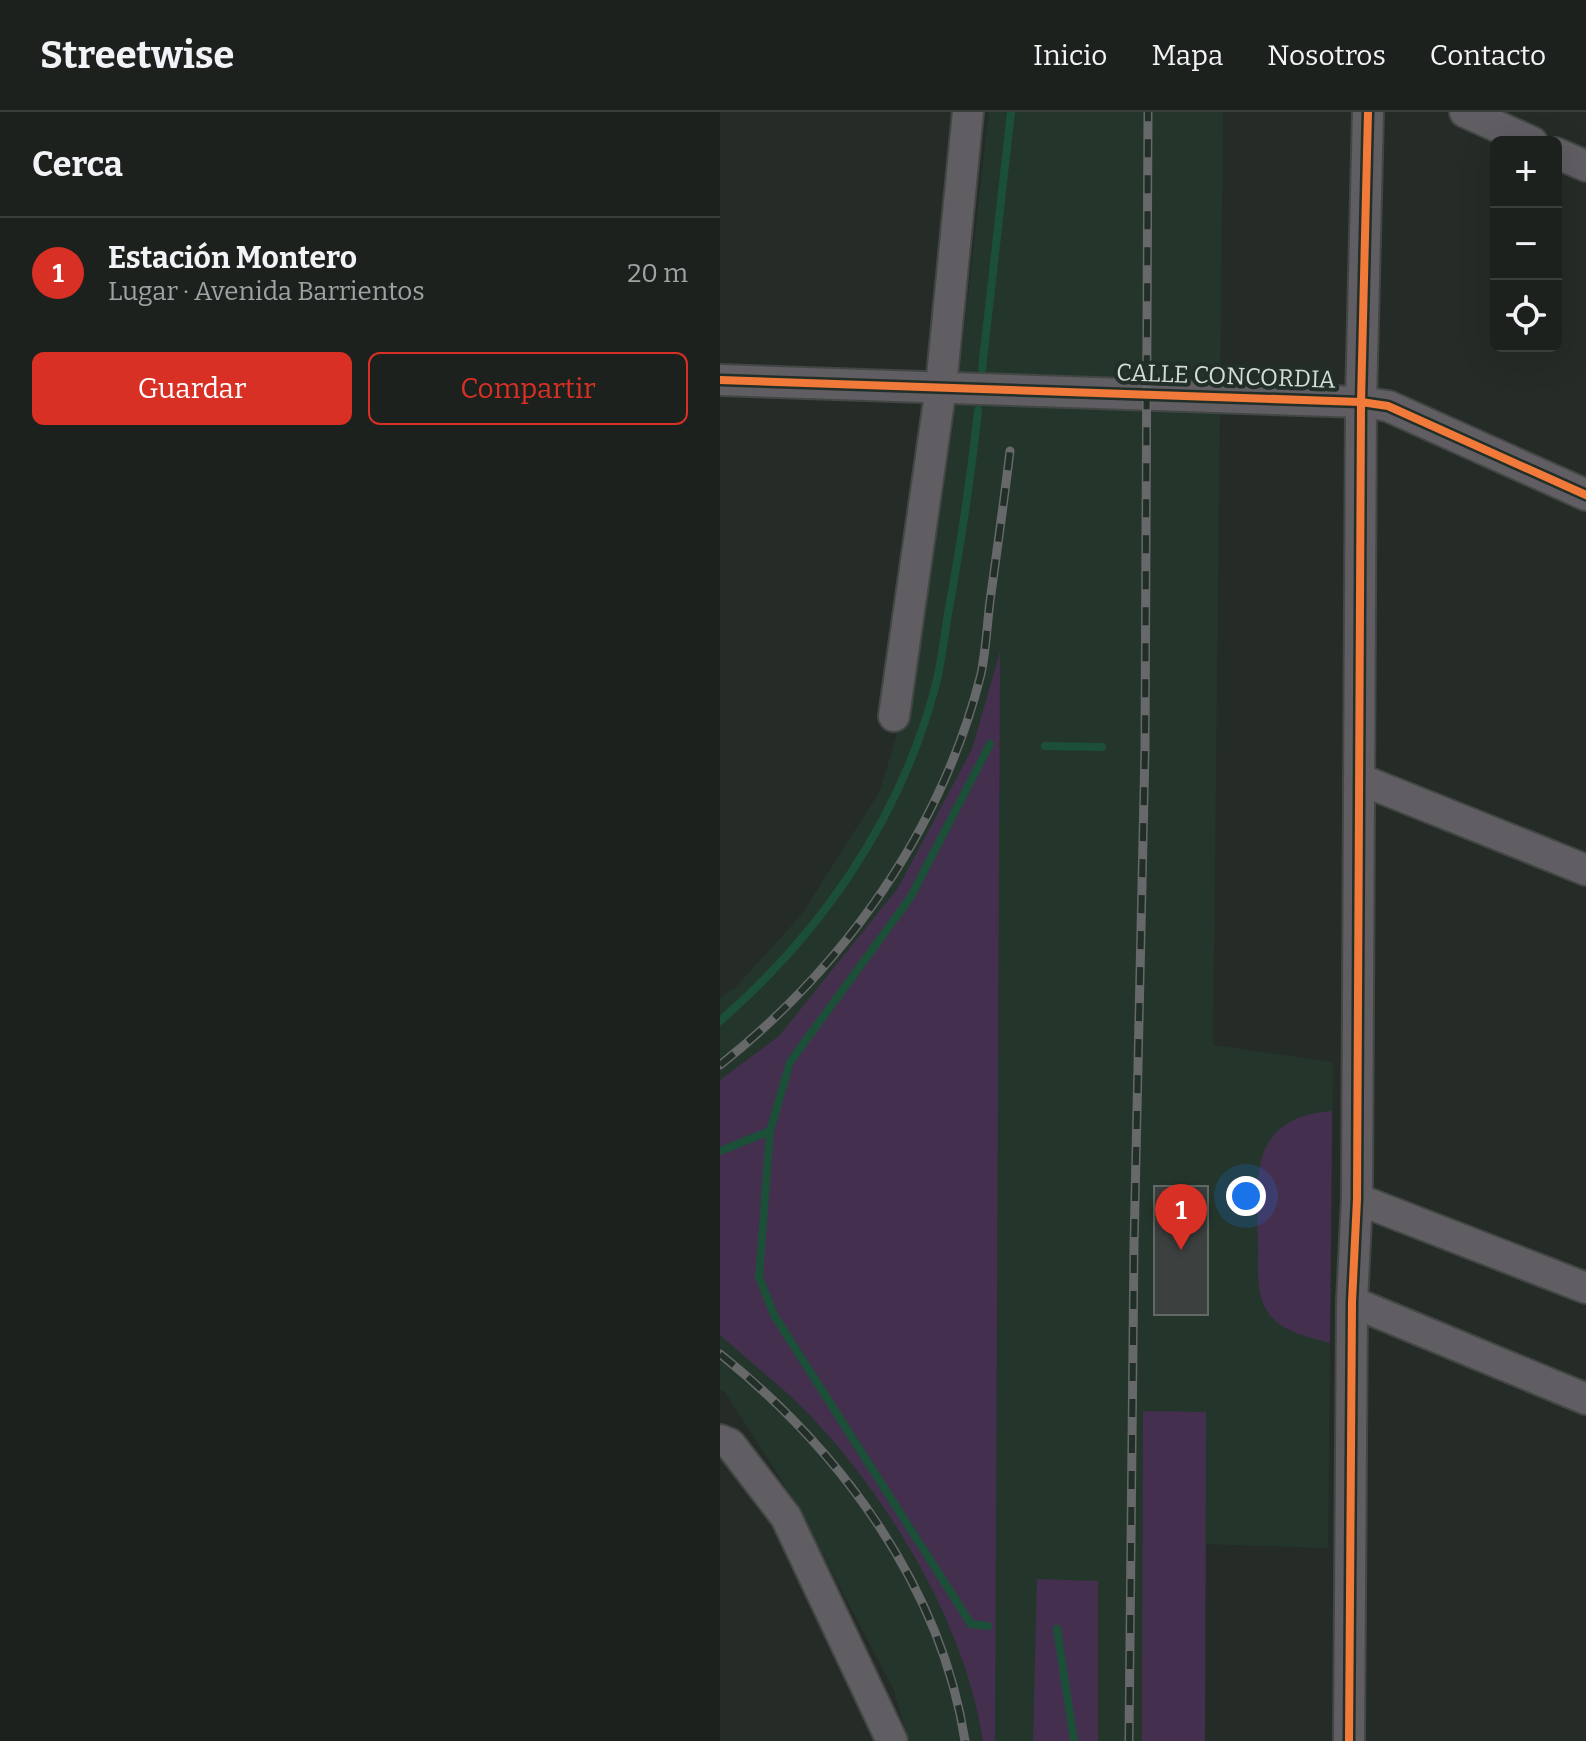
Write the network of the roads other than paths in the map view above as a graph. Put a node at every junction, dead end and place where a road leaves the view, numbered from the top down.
1 (968, 112) edge
2 (1368, 112) edge
3 (1465, 112) edge
4 (1519, 136) edge
5 (1562, 156) edge
6 (1586, 166) edge
7 (720, 380) edge
8 (941, 387) junction
9 (1361, 402) junction
10 (1586, 495) edge
11 (894, 716) dead end
12 (1359, 779) junction
13 (1586, 870) edge
14 (1357, 1199) junction
15 (1586, 1288) edge
16 (1352, 1302) junction
17 (1586, 1399) edge
18 (720, 1440) edge
19 (892, 1741) edge
20 (1349, 1741) edge

1 - 8 street
2 - 9 street
3 - 4 street
5 - 6 street
7 - 8 street, CALLE CONCORDIA
8 - 9 street, CALLE CONCORDIA
8 - 11 street
9 - 10 street, CALLE CONCORDIA
9 - 12 street
12 - 13 street
12 - 14 street
14 - 15 street
14 - 16 street
16 - 17 street
16 - 20 street
18 - 19 street

